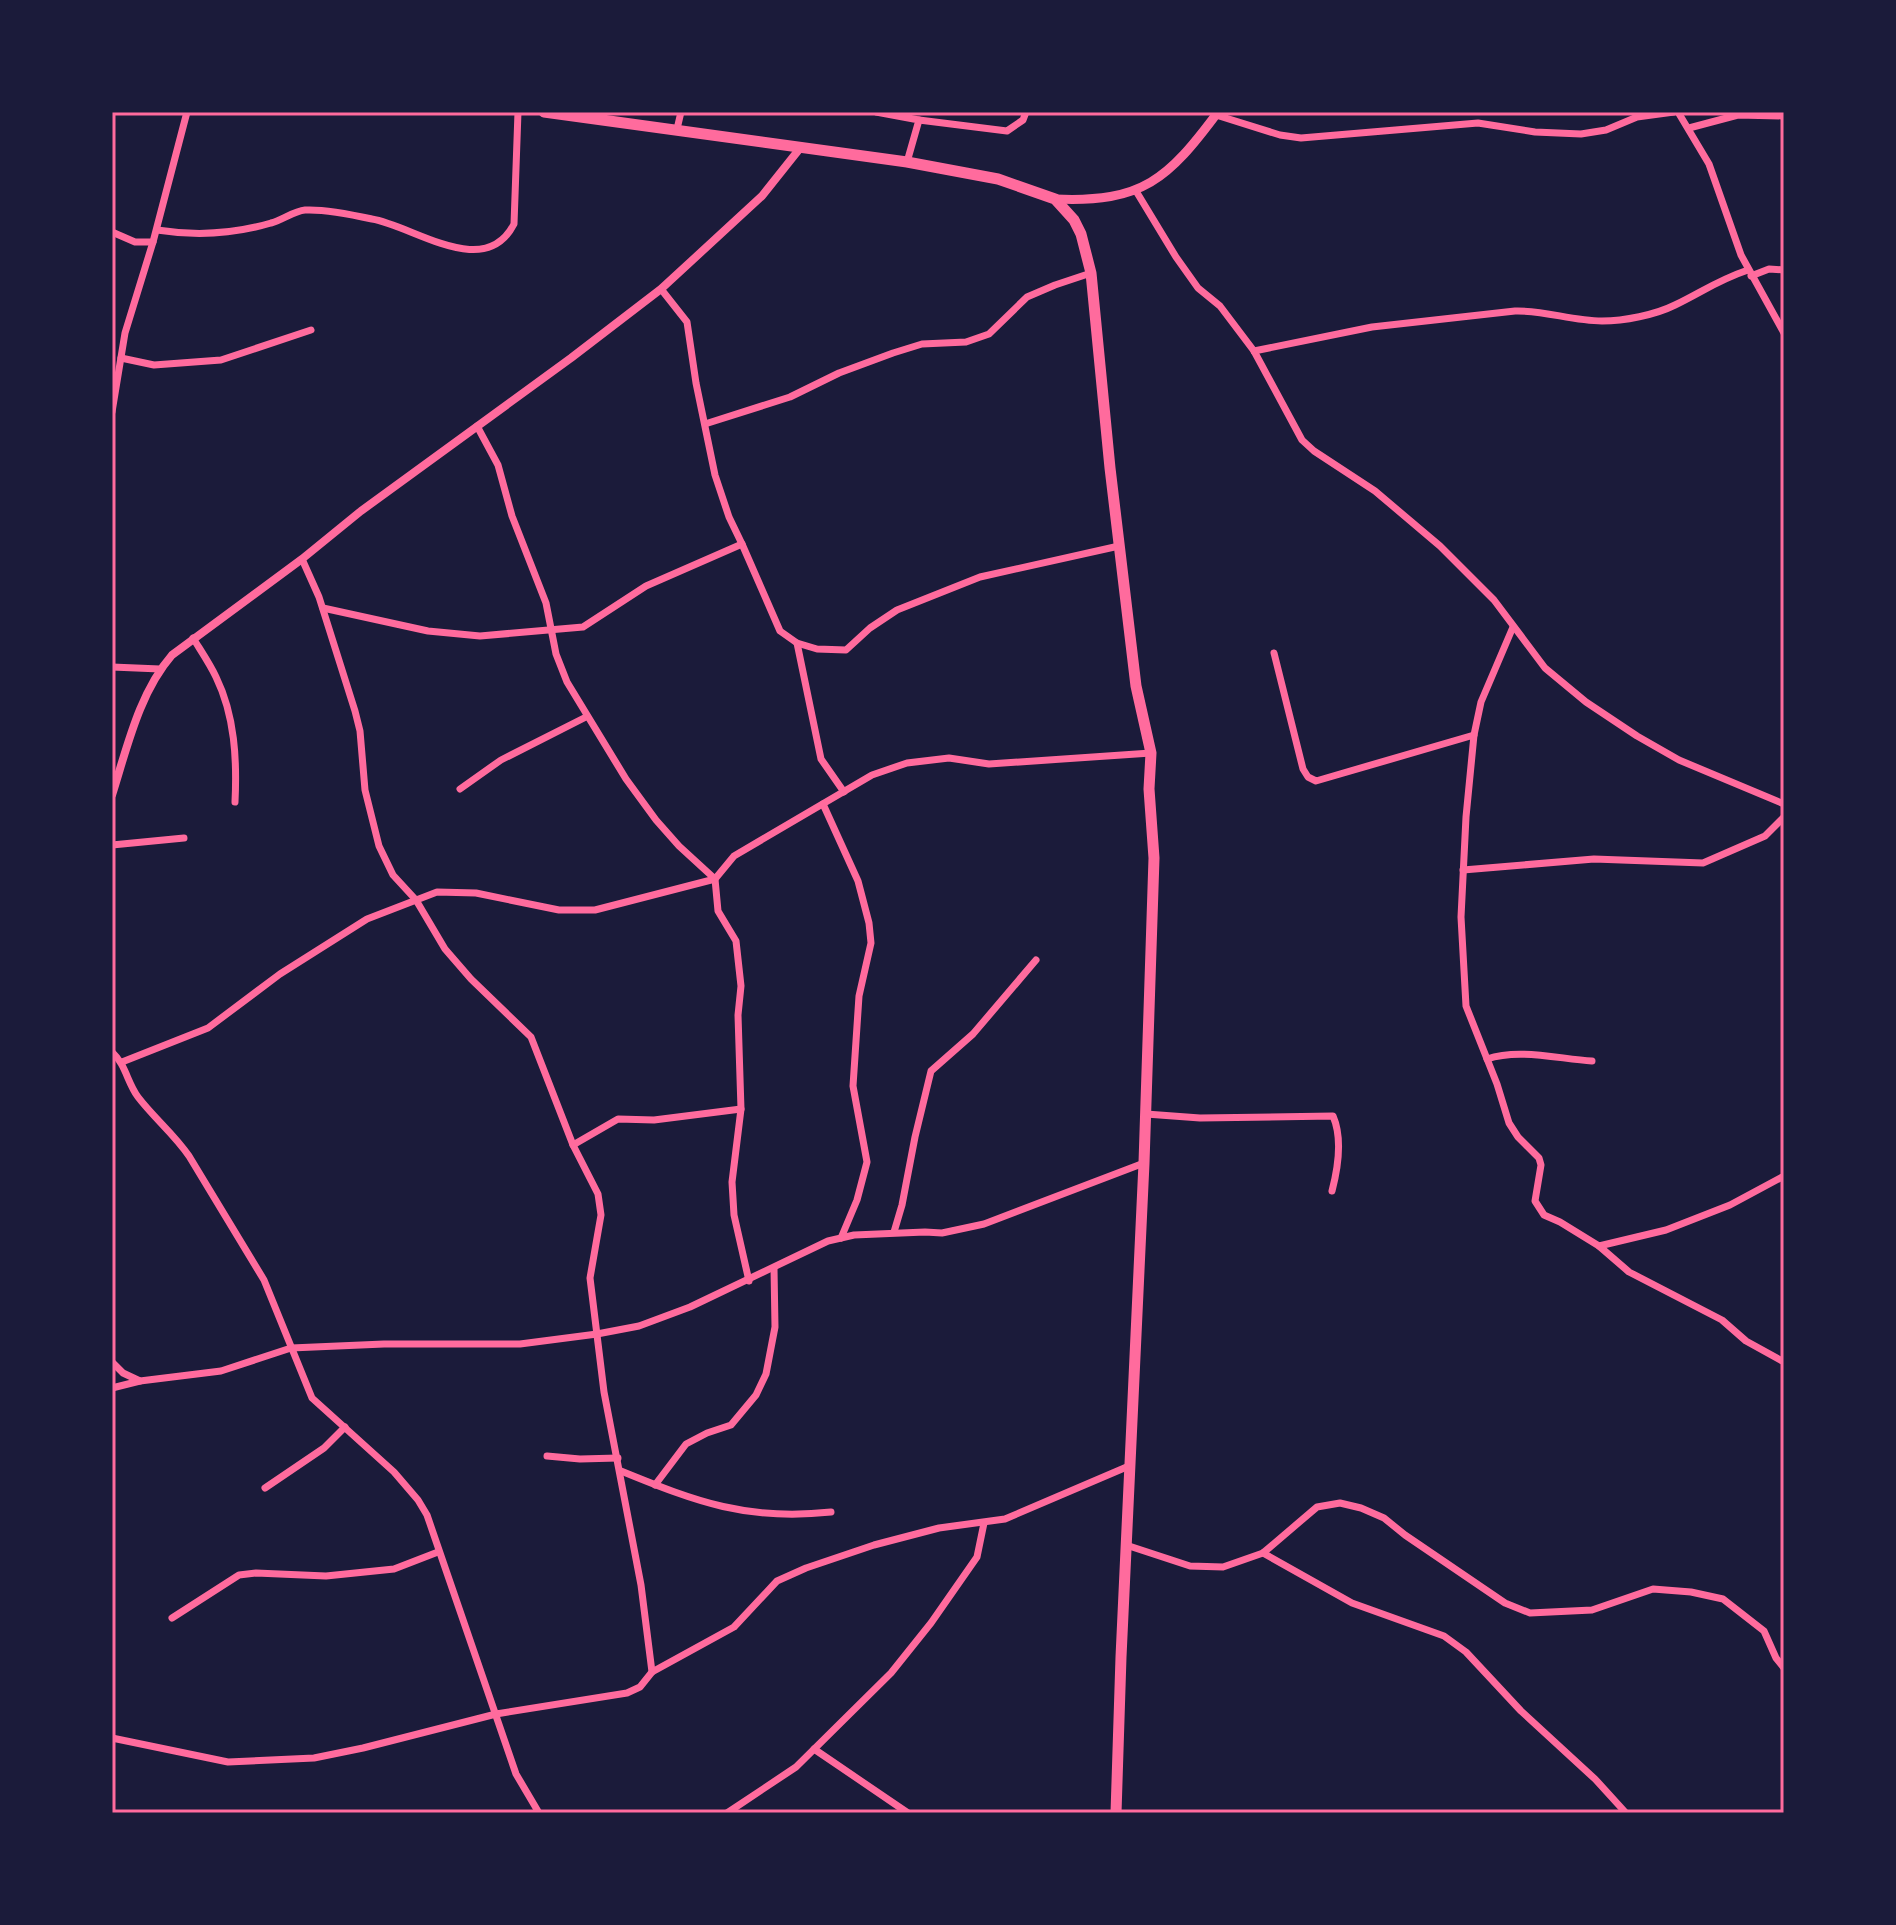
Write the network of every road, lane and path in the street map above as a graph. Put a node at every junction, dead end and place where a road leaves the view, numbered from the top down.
1 (187, 112) edge
2 (518, 112) edge
3 (544, 112) edge
4 (681, 112) edge
5 (876, 112) edge
6 (1026, 112) edge
7 (1676, 112) edge
8 (1217, 114) edge
9 (1784, 116) edge
10 (919, 120) junction
11 (1689, 128) junction
12 (677, 129) junction
13 (801, 147) junction
14 (907, 162) junction
15 (1136, 191) junction
16 (1055, 199) junction
17 (157, 230) junction
18 (112, 232) edge
19 (153, 242) junction
20 (1784, 270) edge
21 (1091, 273) junction
22 (1750, 273) junction
23 (661, 289) junction
24 (311, 330) dead end
25 (1784, 333) edge
26 (1254, 351) junction
27 (121, 358) junction
28 (112, 412) edge
29 (705, 424) junction
30 (477, 426) junction
31 (742, 544) junction
32 (1119, 546) junction
33 (302, 559) junction
34 (323, 608) junction
35 (1513, 627) junction
36 (550, 630) junction
37 (193, 638) junction
38 (797, 643) junction
39 (1274, 653) dead end
40 (112, 667) edge
41 (160, 669) junction
42 (586, 717) junction
43 (1474, 735) junction
44 (1151, 753) junction
45 (460, 789) dead end
46 (844, 792) junction
47 (112, 795) edge
48 (235, 802) dead end
49 (823, 804) junction
50 (1784, 804) edge
51 (1784, 817) edge
52 (184, 838) dead end
53 (112, 845) edge
54 (1463, 870) junction
55 (715, 879) junction
56 (416, 900) junction
57 (1036, 960) dead end
58 (112, 1052) edge
59 (1487, 1059) junction
60 (1592, 1061) dead end
61 (122, 1062) junction
62 (741, 1109) junction
63 (1146, 1114) junction
64 (573, 1145) junction
65 (1144, 1163) junction
66 (1784, 1176) edge
67 (1332, 1191) dead end
68 (894, 1232) junction
69 (841, 1238) junction
70 (1599, 1246) junction
71 (774, 1268) junction
72 (749, 1281) junction
73 (597, 1334) junction
74 (291, 1348) junction
75 (112, 1362) edge
76 (1784, 1362) edge
77 (140, 1381) junction
78 (112, 1388) edge
79 (345, 1427) junction
80 (547, 1456) dead end
81 (618, 1458) junction
82 (1129, 1466) junction
83 (621, 1471) junction
84 (655, 1485) junction
85 (265, 1488) dead end
86 (831, 1512) dead end
87 (984, 1523) junction
88 (1126, 1545) junction
89 (438, 1552) junction
90 (1263, 1553) junction
91 (172, 1618) dead end
92 (1784, 1668) edge
93 (652, 1672) junction
94 (496, 1714) junction
95 (112, 1738) edge
96 (814, 1749) junction
97 (539, 1813) edge
98 (727, 1813) edge
99 (908, 1813) edge
100 (1116, 1813) edge
101 (1626, 1813) edge

1 - 17 street
2 - 17 street
3 - 12 main road
4 - 12 street
5 - 10 street
6 - 10 street
7 - 8 street
7 - 11 street
8 - 15 main road
9 - 11 street
10 - 14 street
11 - 22 street
12 - 13 main road
13 - 14 main road
13 - 23 street
14 - 16 main road
15 - 16 main road
15 - 26 street
16 - 21 main road
17 - 19 street
18 - 19 street
19 - 27 street
20 - 22 street
21 - 29 street
21 - 32 main road
22 - 25 street
22 - 26 street
23 - 29 street
23 - 30 street
24 - 27 street
26 - 35 street
27 - 28 street
29 - 31 street
30 - 33 street
30 - 36 street
31 - 36 street
31 - 38 street
32 - 38 street
32 - 44 main road
33 - 34 street
33 - 37 street
34 - 36 street
34 - 56 street
35 - 43 street
35 - 50 street
36 - 42 street
37 - 41 street
37 - 48 street
38 - 46 street
39 - 43 street
40 - 41 street
41 - 47 street
42 - 45 street
42 - 55 street
43 - 54 street
44 - 46 street
44 - 63 main road
46 - 49 street
49 - 55 street
49 - 69 street
51 - 54 street
52 - 53 street
54 - 59 street
55 - 56 street
55 - 62 street
56 - 61 street
56 - 64 street
57 - 68 street
58 - 61 street
59 - 60 street
59 - 70 street
61 - 74 street
62 - 64 street
62 - 72 street
63 - 65 main road
63 - 67 street
64 - 73 street
65 - 68 street
65 - 82 main road
66 - 70 street
68 - 69 street
69 - 71 street
70 - 76 street
71 - 72 street
71 - 84 street
72 - 73 street
73 - 74 street
73 - 81 street
74 - 77 street
74 - 79 street
75 - 77 street
77 - 78 street
79 - 85 street
79 - 89 street
80 - 81 street
81 - 83 street
82 - 87 street
82 - 88 main road
83 - 84 street
83 - 93 street
84 - 86 street
87 - 93 street
87 - 96 street
88 - 90 street
88 - 100 main road
89 - 91 street
89 - 94 street
90 - 92 street
90 - 101 street
93 - 94 street
94 - 95 street
94 - 97 street
96 - 98 street
96 - 99 street

